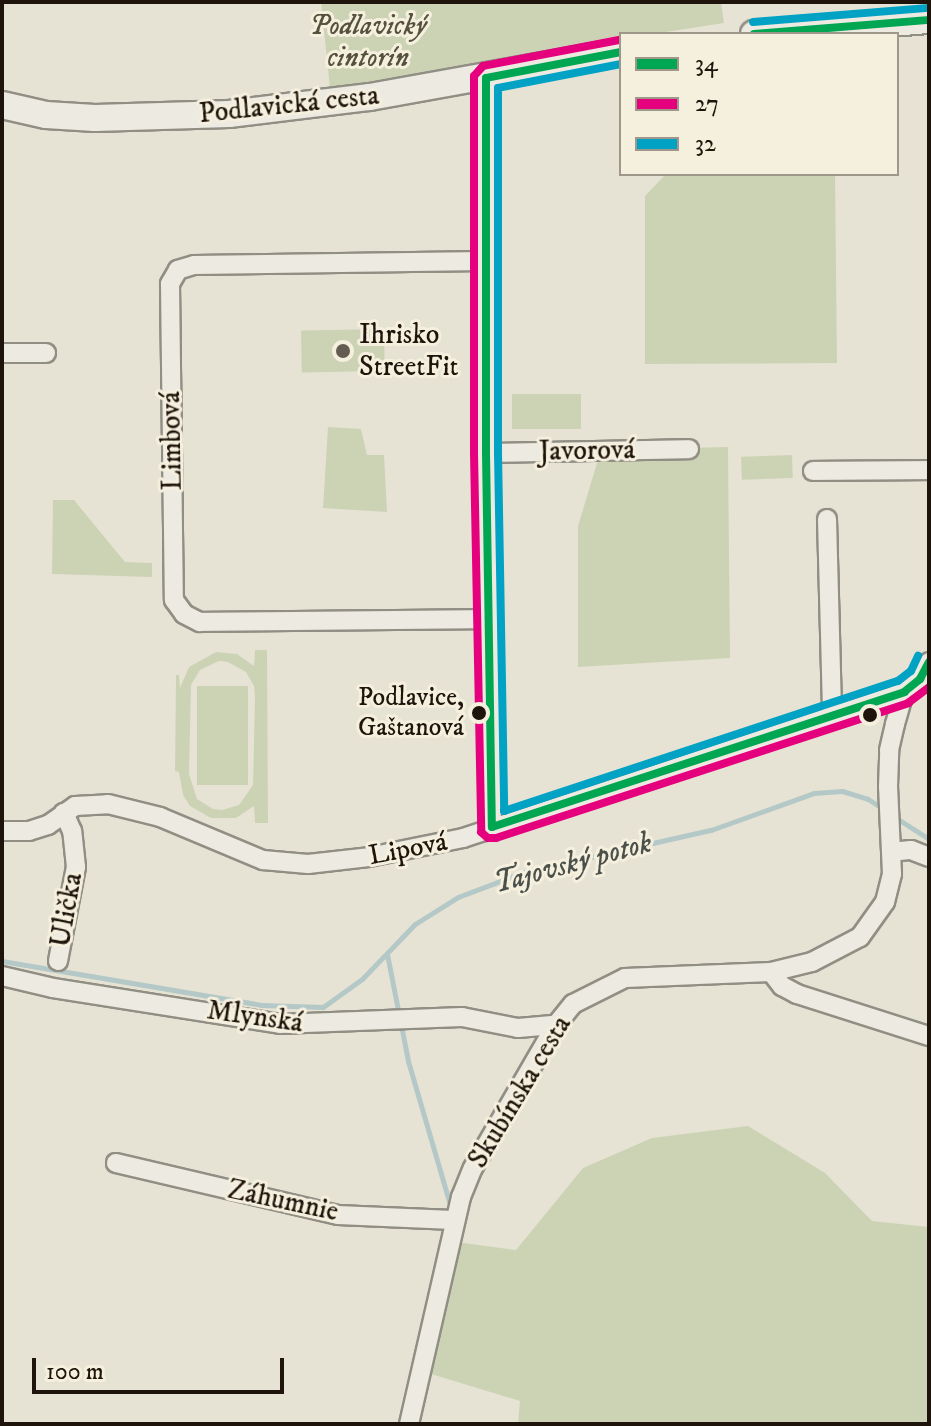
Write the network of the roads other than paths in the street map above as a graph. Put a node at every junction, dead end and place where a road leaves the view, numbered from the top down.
1 (929, 20) edge
2 (779, 32) edge
3 (619, 52) edge
4 (486, 78) junction
5 (2, 105) edge
6 (485, 261) junction
7 (2, 353) edge
8 (46, 353) dead end
9 (689, 449) dead end
10 (486, 453) junction
11 (929, 470) edge
12 (813, 471) dead end
13 (827, 519) dead end
14 (488, 619) junction
15 (929, 662) edge
16 (904, 692) junction
17 (832, 715) junction
18 (64, 813) junction
19 (492, 827) junction
20 (2, 831) edge
21 (891, 852) junction
22 (929, 857) edge
23 (58, 961) dead end
24 (771, 972) junction
25 (2, 976) edge
26 (556, 1025) junction
27 (929, 1036) edge
28 (116, 1163) dead end
29 (453, 1220) junction
30 (409, 1424) edge

1 - 2 main road
3 - 4 main road, Podlavická cesta
4 - 5 main road, Podlavická cesta
4 - 6 street
6 - 10 street
6 - 14 street, Limbová
7 - 8 street
9 - 10 street, Javorová
10 - 14 street
11 - 12 street
13 - 17 street
14 - 19 street
15 - 16 street
16 - 17 street, Lipová
16 - 21 street, Skubínska cesta
17 - 19 street, Lipová
18 - 19 street, Lipová
18 - 20 street, Lipová
18 - 23 street, Ulička
21 - 22 street
21 - 24 street, Skubínska cesta
24 - 26 street, Skubínska cesta
24 - 27 street
25 - 26 street, Mlynská
26 - 29 street, Skubínska cesta
28 - 29 street, Záhumnie
29 - 30 street, Skubínska cesta

